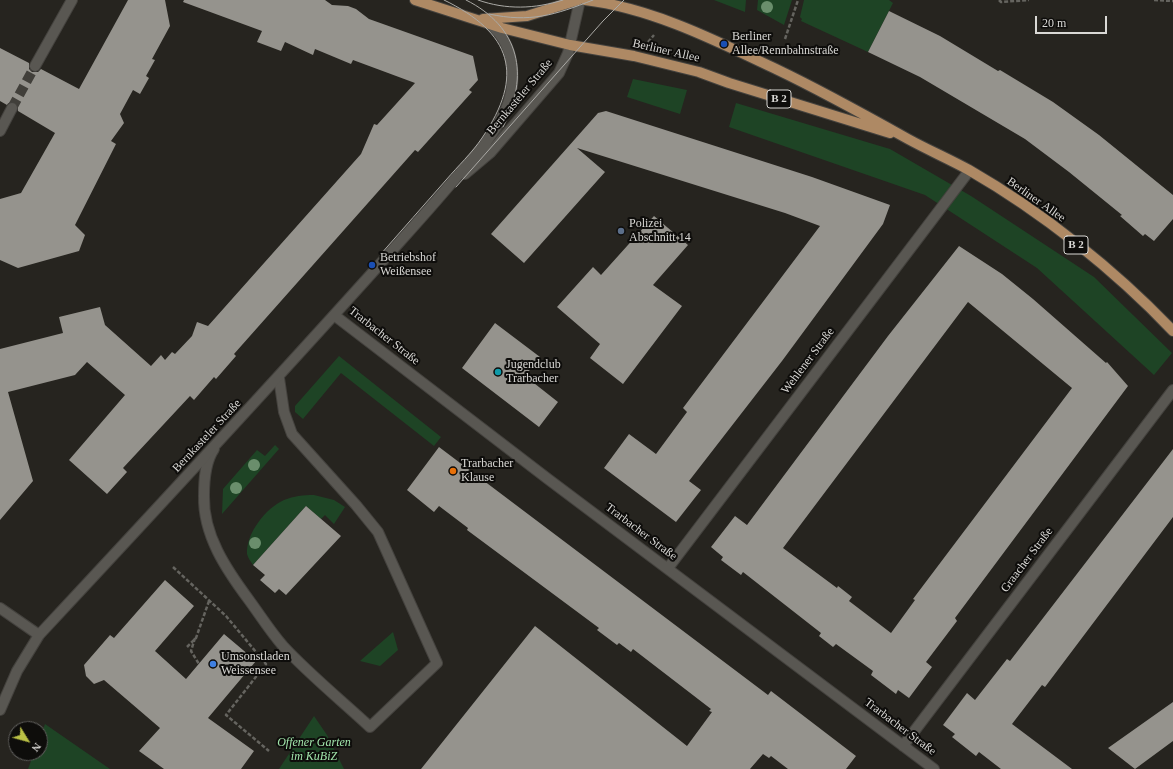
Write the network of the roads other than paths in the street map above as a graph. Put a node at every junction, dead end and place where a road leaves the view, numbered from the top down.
1 (72, 0) edge
2 (415, 0) edge
3 (579, 0) edge
4 (585, 0) edge
5 (453, 13) junction
6 (490, 25) junction
7 (570, 45) junction
8 (36, 66) tunnel mouth
9 (12, 108) tunnel mouth
10 (0, 130) edge
11 (909, 139) junction
12 (969, 170) junction
13 (447, 189) junction
14 (334, 315) junction
15 (1173, 331) edge
16 (279, 378) junction
17 (1173, 390) edge
18 (214, 449) junction
19 (668, 568) junction
20 (0, 608) edge
21 (39, 635) junction
22 (0, 710) edge
23 (903, 746) junction
24 (934, 769) edge

1 - 8 street
2 - 5 main road, Berliner Allee / B 2
3 - 5 main road
3 - 7 street, Bernkasteler Straße
4 - 11 main road, Berliner Allee / B 2
5 - 6 main road, Berliner Allee / B 2
6 - 7 main road, Berliner Allee / B 2
6 - 13 street, Bernkasteler Straße
7 - 11 main road, Berliner Allee / B 2
7 - 13 street, Bernkasteler Straße
9 - 10 street
11 - 12 main road, Berliner Allee / B 2
12 - 15 main road, Berliner Allee / B 2
12 - 19 street, Wehlener Straße
13 - 14 street, Bernkasteler Straße
14 - 16 street, Bernkasteler Straße
14 - 19 street, Trarbacher Straße
16 - 18 street, Bernkasteler Straße
16 - 18 street
17 - 23 street, Graacher Straße
18 - 21 street, Bernkasteler Straße
19 - 23 street, Trarbacher Straße
20 - 21 street
21 - 22 street, Bernkasteler Straße
23 - 24 street, Trarbacher Straße

